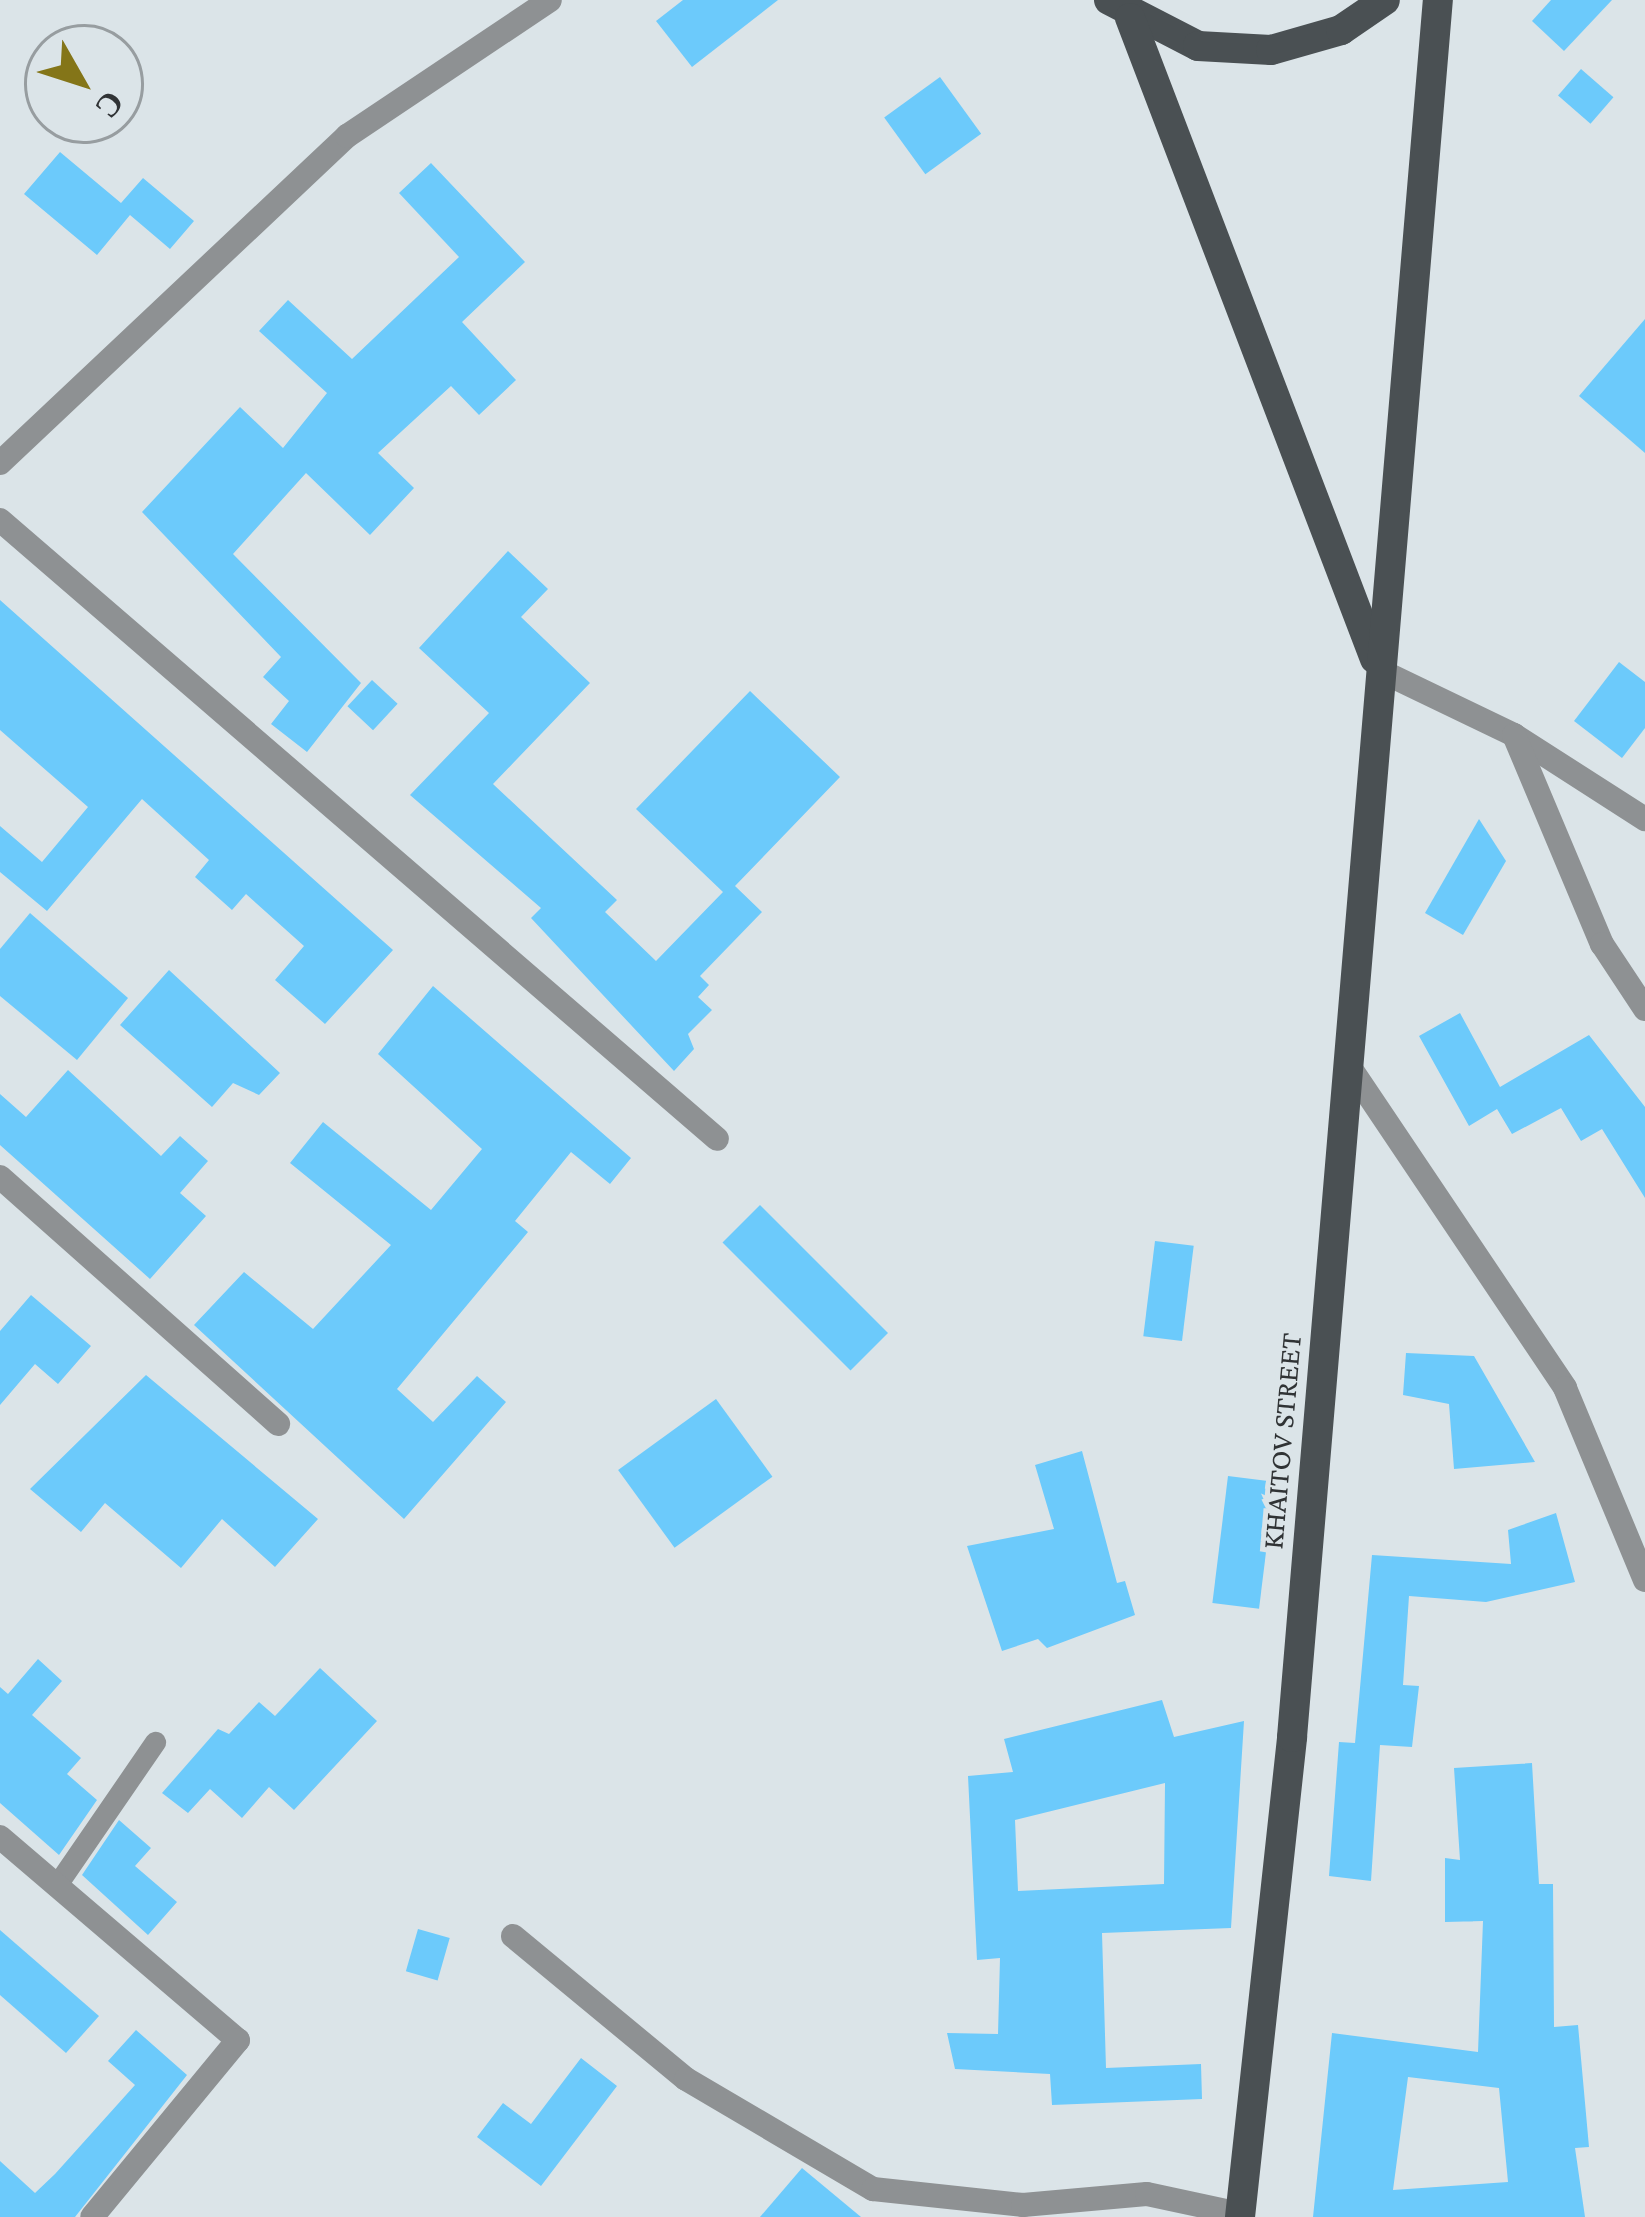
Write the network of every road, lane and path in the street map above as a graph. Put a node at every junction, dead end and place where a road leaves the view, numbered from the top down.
1 (550, 0) edge
2 (1384, 0) edge
3 (1438, 0) edge
4 (1120, 9) edge
5 (0, 463) edge
6 (0, 520) edge
7 (1379, 670) junction
8 (1514, 735) junction
9 (1645, 819) edge
10 (1645, 1009) edge
11 (1351, 1069) junction
12 (717, 1138) dead end
13 (0, 1178) edge
14 (278, 1424) dead end
15 (1645, 1580) edge
16 (155, 1742) dead end
17 (0, 1837) edge
18 (56, 1886) junction
19 (513, 1936) dead end
20 (1240, 2216) edge
21 (92, 2217) edge

1 - 5 street
2 - 4 main road
3 - 7 main road, KHAITOV STREET
4 - 7 main road
6 - 12 street
7 - 8 street
7 - 11 main road, KHAITOV STREET
8 - 9 street
8 - 10 street
11 - 15 street
11 - 20 main road, KHAITOV STREET
13 - 14 street
16 - 18 lane
17 - 18 street
18 - 21 street
19 - 20 street

